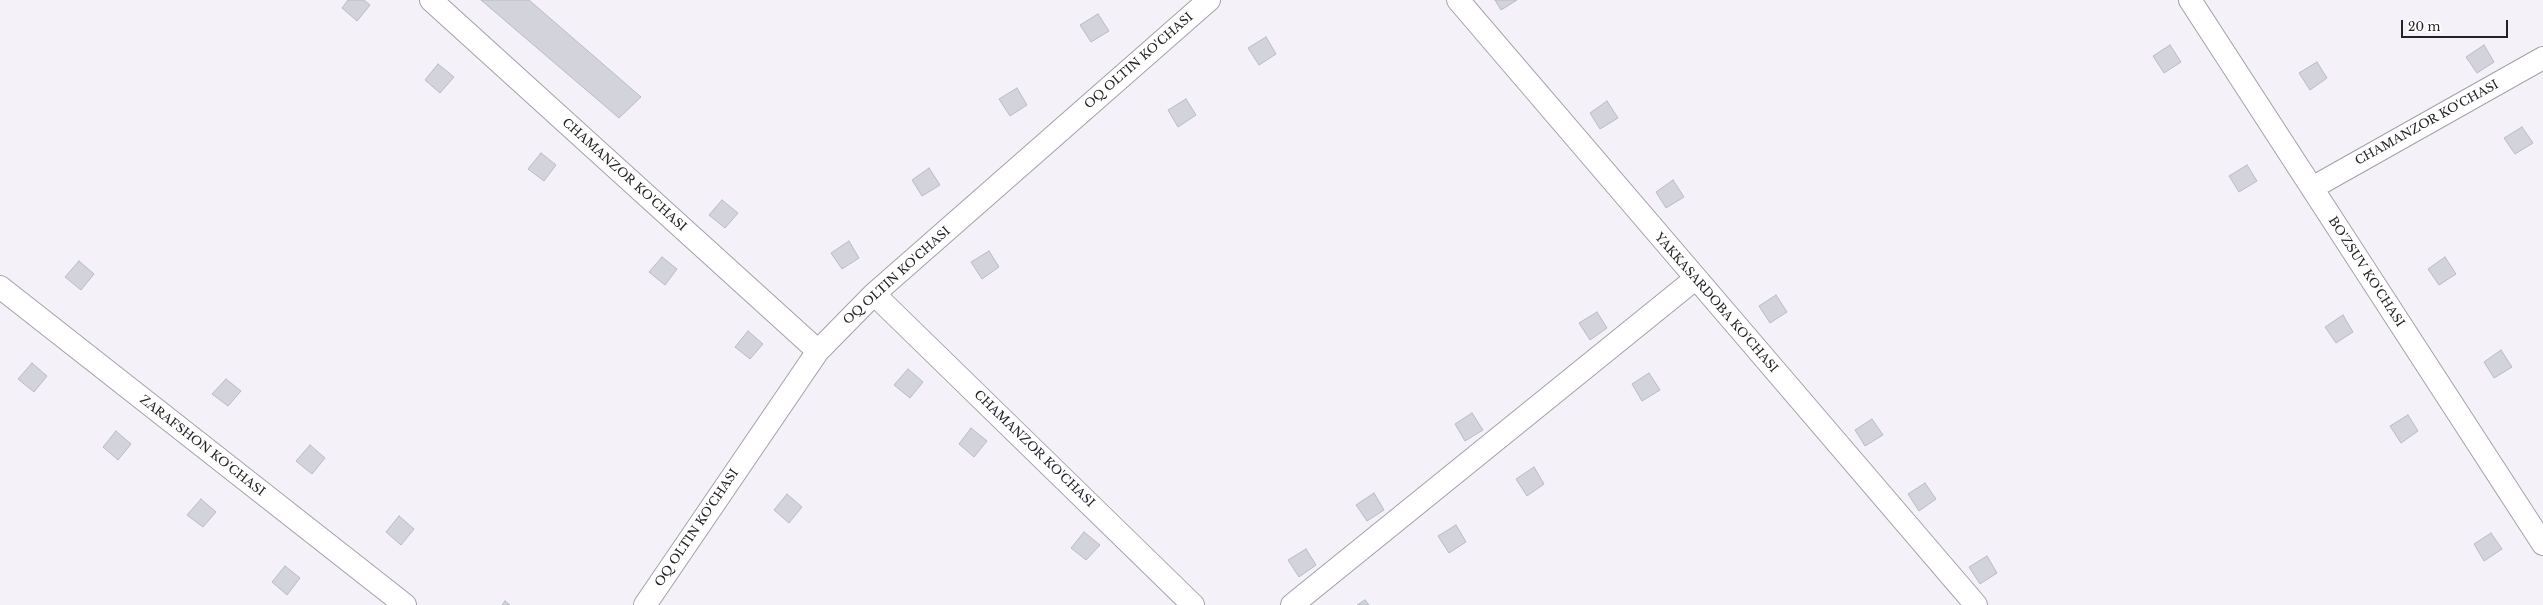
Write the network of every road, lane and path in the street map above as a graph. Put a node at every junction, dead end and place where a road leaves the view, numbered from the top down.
1 (431, 0) edge
2 (1208, 0) edge
3 (1458, 0) edge
4 (2190, 0) edge
5 (2543, 58) edge
6 (2312, 188) junction
7 (1695, 279) junction
8 (0, 287) edge
9 (874, 294) junction
10 (818, 351) junction
11 (2543, 544) edge
12 (405, 605) edge
13 (645, 605) edge
14 (1193, 605) edge
15 (1292, 605) edge
16 (1976, 605) edge

1 - 10 street, CHAMANZOR KO'CHASI
2 - 9 street, OQ OLTIN KO'CHASI
3 - 7 street, YAKKASARDOBA KO'CHASI
4 - 6 street, BO'ZSUV KO'CHASI
5 - 6 street, CHAMANZOR KO'CHASI
6 - 11 street, BO'ZSUV KO'CHASI
7 - 15 street
7 - 16 street, YAKKASARDOBA KO'CHASI
8 - 12 street, ZARAFSHON KO'CHASI
9 - 10 street, OQ OLTIN KO'CHASI
9 - 14 street, CHAMANZOR KO'CHASI
10 - 13 street, OQ OLTIN KO'CHASI

